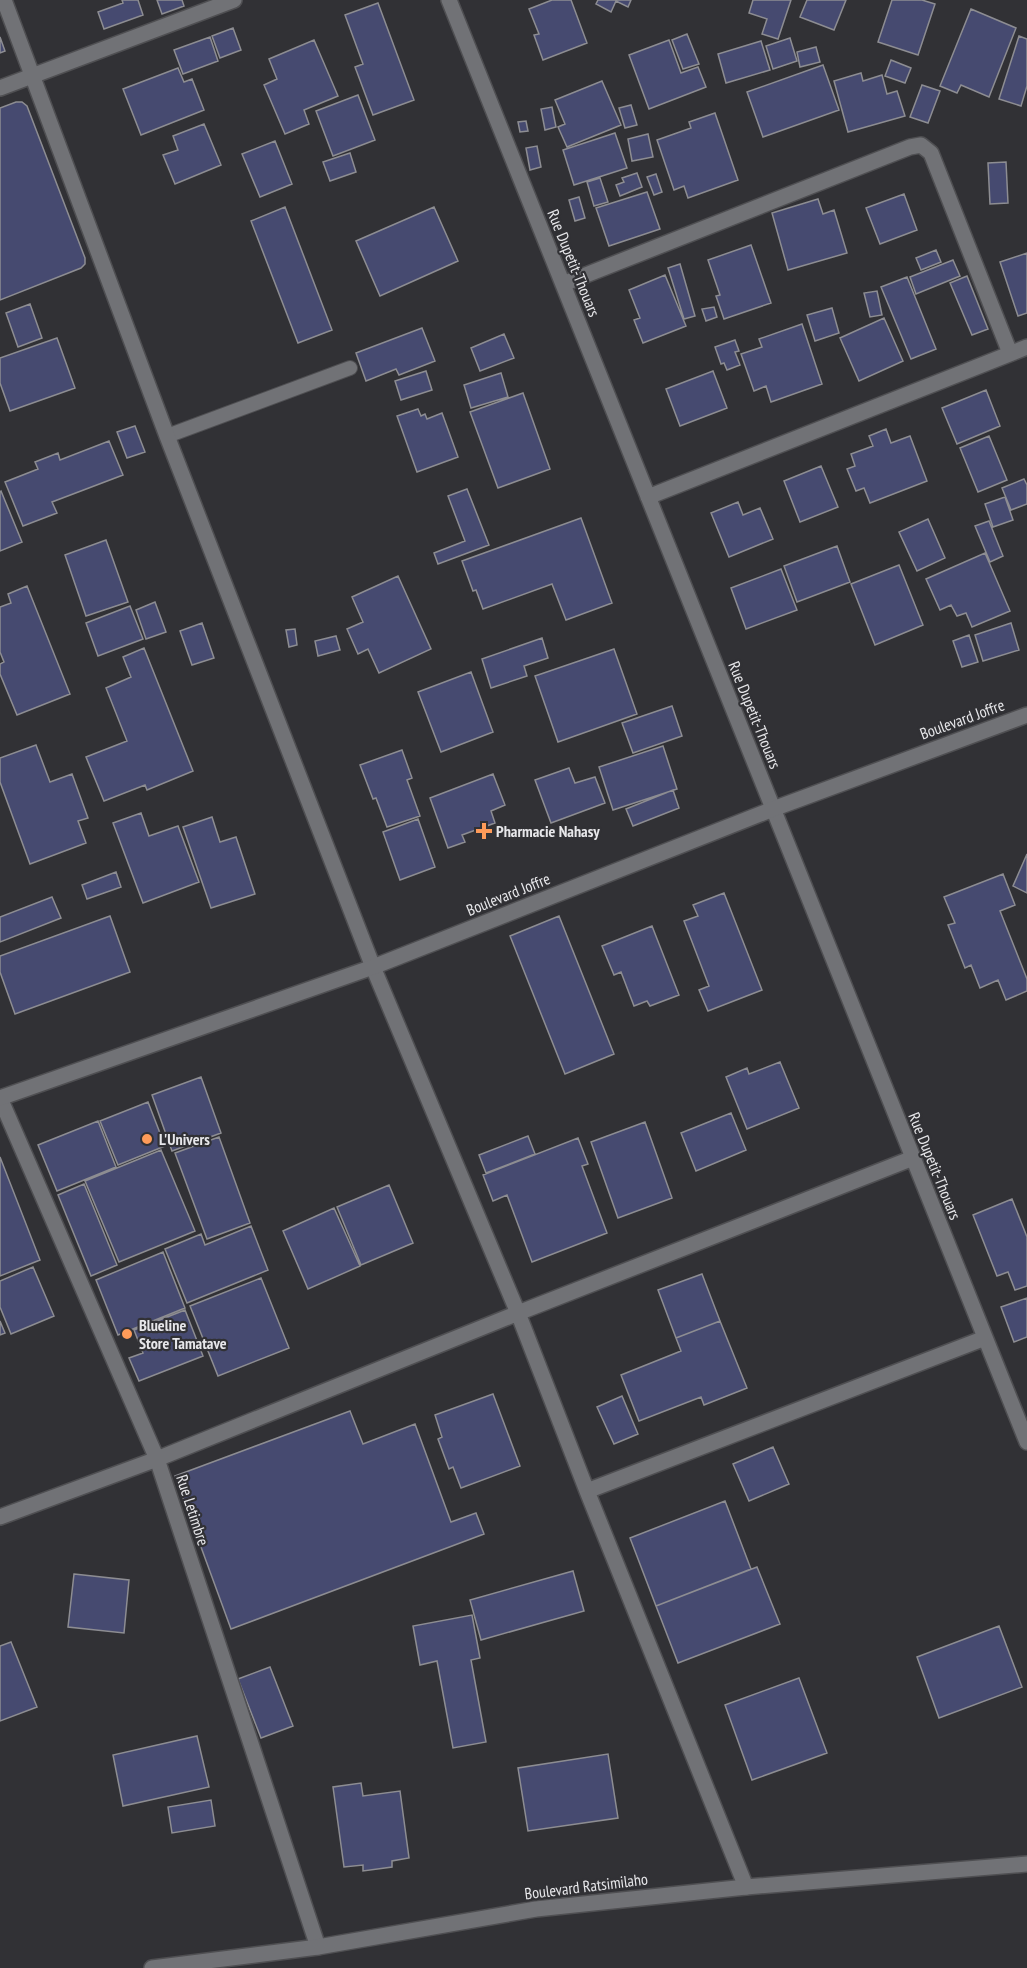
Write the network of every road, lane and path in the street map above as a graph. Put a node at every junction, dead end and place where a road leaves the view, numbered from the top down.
1 (4, 0) edge
2 (234, 0) edge
3 (449, 0) edge
4 (32, 77) junction
5 (0, 87) edge
6 (563, 284) junction
7 (1027, 347) edge
8 (1010, 353) junction
9 (350, 368) dead end
10 (167, 436) junction
11 (648, 497) junction
12 (1027, 715) edge
13 (773, 809) junction
14 (373, 967) junction
15 (0, 1098) edge
16 (913, 1158) junction
17 (518, 1313) junction
18 (985, 1338) junction
19 (1027, 1443) edge
20 (157, 1459) junction
21 (587, 1491) junction
22 (0, 1517) edge
23 (1027, 1864) edge
24 (746, 1887) junction
25 (318, 1947) junction
26 (152, 1968) edge

1 - 4 street
2 - 4 street
3 - 6 street, Rue Dupetit-Thouars
4 - 5 street
4 - 10 street
6 - 8 street
6 - 11 street, Rue Dupetit-Thouars
7 - 8 street
8 - 11 street
9 - 10 lane
10 - 14 street
11 - 13 street, Rue Dupetit-Thouars
12 - 13 street, Boulevard Joffre
13 - 14 street, Boulevard Joffre
13 - 16 street, Rue Dupetit-Thouars
14 - 15 street, Boulevard Joffre
14 - 17 street
15 - 20 street, Rue Letimbre
16 - 17 street
16 - 18 street, Rue Dupetit-Thouars
17 - 20 street
17 - 21 street
18 - 19 street, Rue Dupetit-Thouars
18 - 21 street
20 - 22 street
20 - 25 street, Rue Letimbre
21 - 24 street
23 - 24 street, Boulevard Ratsimilaho
24 - 25 street, Boulevard Ratsimilaho
25 - 26 street, Boulevard Ratsimilaho

